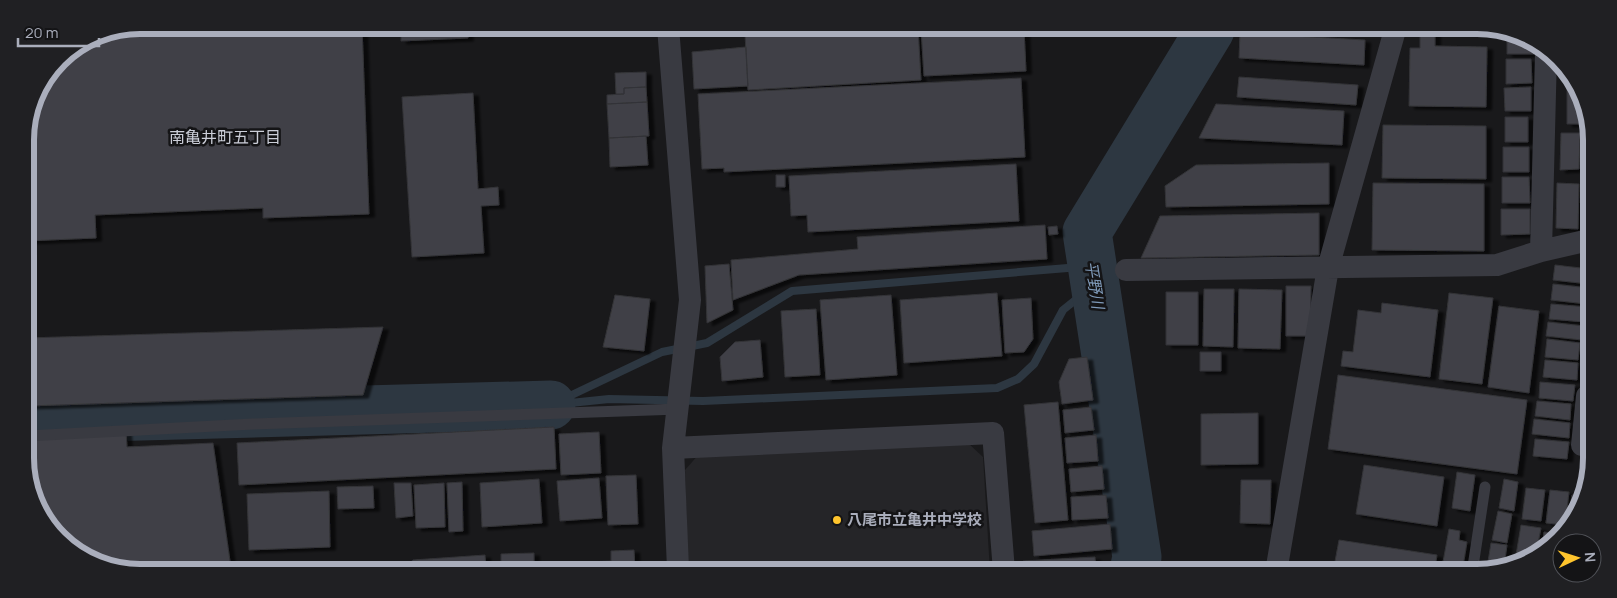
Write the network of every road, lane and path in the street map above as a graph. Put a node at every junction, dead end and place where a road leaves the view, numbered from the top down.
1 (669, 34) edge
2 (1394, 34) edge
3 (1546, 59) edge
4 (1583, 241) edge
5 (1541, 251) junction
6 (1328, 268) junction
7 (1126, 270) dead end
8 (679, 409) junction
9 (1583, 435) edge
10 (34, 436) edge
11 (1582, 445) dead end
12 (674, 448) junction
13 (1485, 487) dead end
14 (678, 564) edge
15 (1003, 564) edge
16 (1277, 564) edge
17 (1473, 564) edge

1 - 8 street
2 - 6 street
3 - 5 street
4 - 5 street
5 - 6 street
6 - 7 street
6 - 16 street
8 - 10 lane
8 - 12 street
9 - 11 street
12 - 14 street
12 - 15 street
13 - 17 lane

